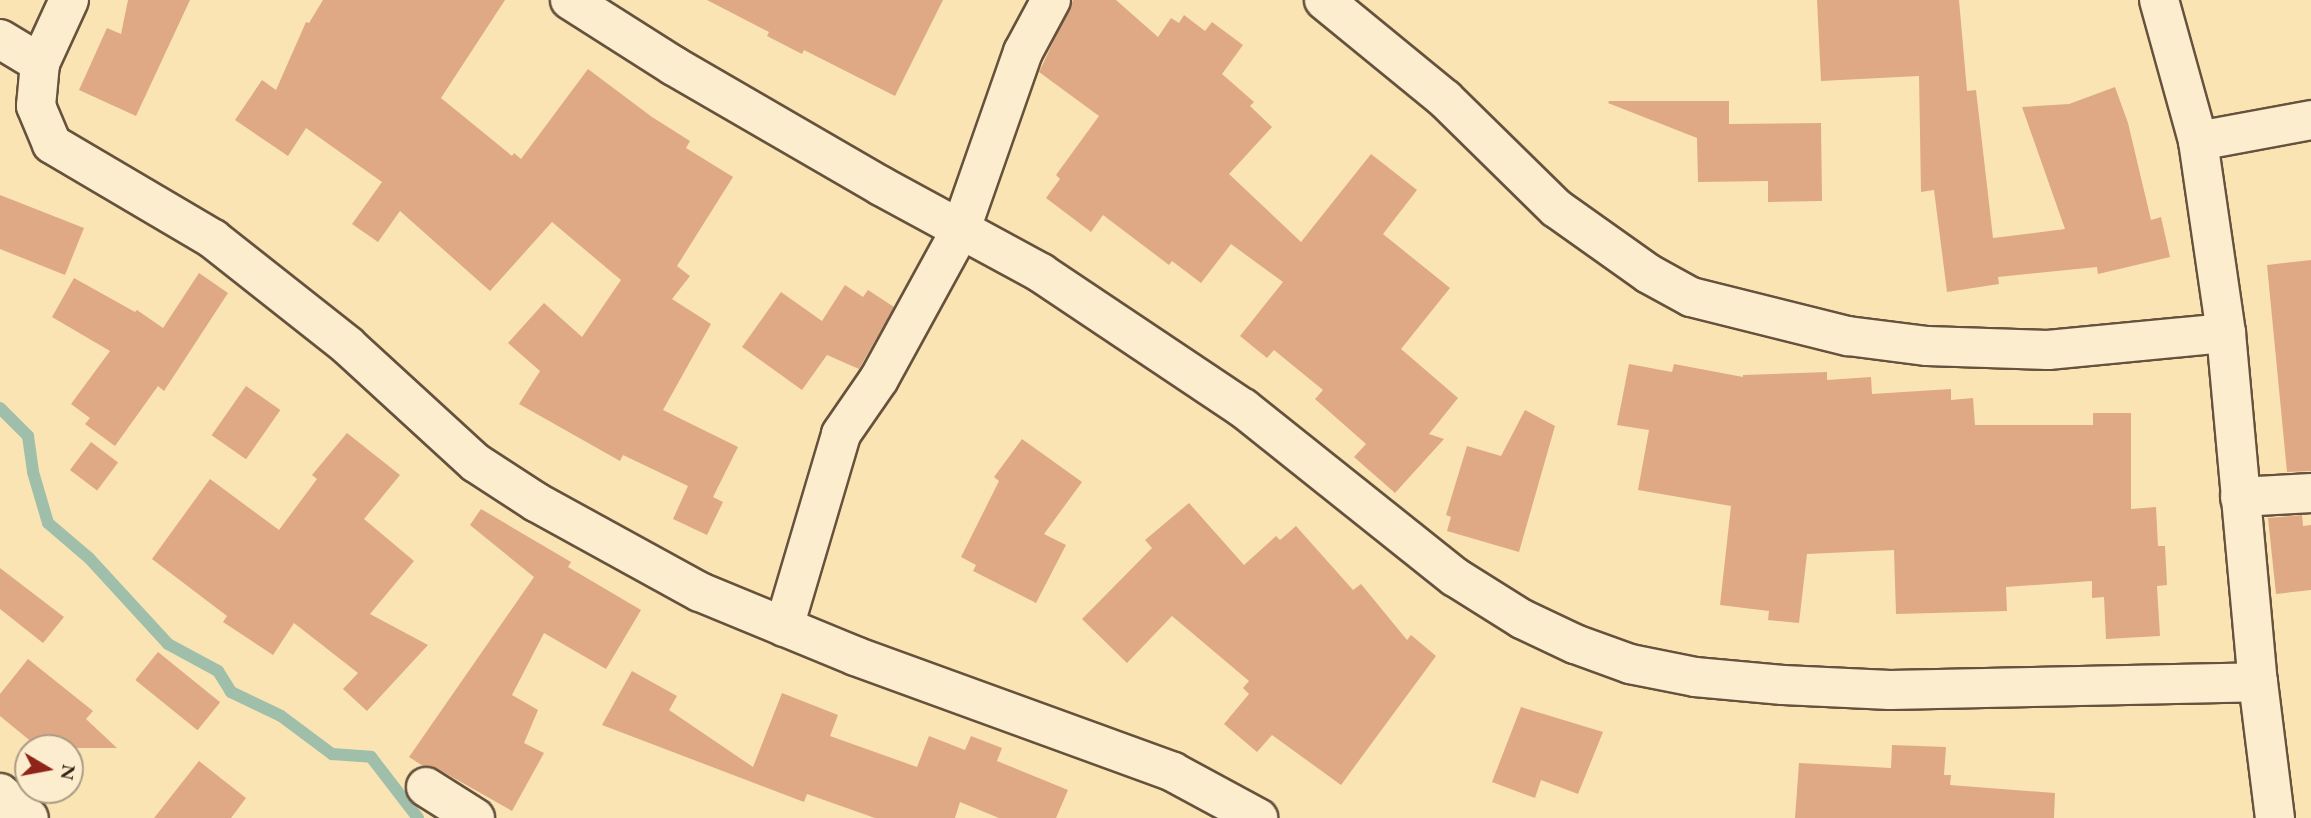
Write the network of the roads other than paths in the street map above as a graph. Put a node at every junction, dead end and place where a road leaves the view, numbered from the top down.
1 (69, 0) edge
2 (570, 0) edge
3 (1051, 0) edge
4 (1324, 0) edge
5 (2159, 0) edge
6 (0, 39) edge
7 (40, 63) junction
8 (2311, 120) edge
9 (2199, 141) junction
10 (961, 229) junction
11 (2226, 333) junction
12 (2311, 493) edge
13 (2240, 497) junction
14 (784, 628) junction
15 (2258, 682) junction
16 (426, 787) dead end
17 (0, 793) edge
18 (29, 818) edge
19 (475, 818) edge
20 (1258, 818) edge
21 (2275, 818) edge

1 - 7 street
2 - 10 street
3 - 10 street
4 - 11 street
5 - 9 street
6 - 7 street
7 - 14 street
8 - 9 street
9 - 11 street
10 - 14 street
10 - 15 street
11 - 13 street
12 - 13 street
13 - 15 street
14 - 20 street
15 - 21 street
16 - 19 street
17 - 18 street

